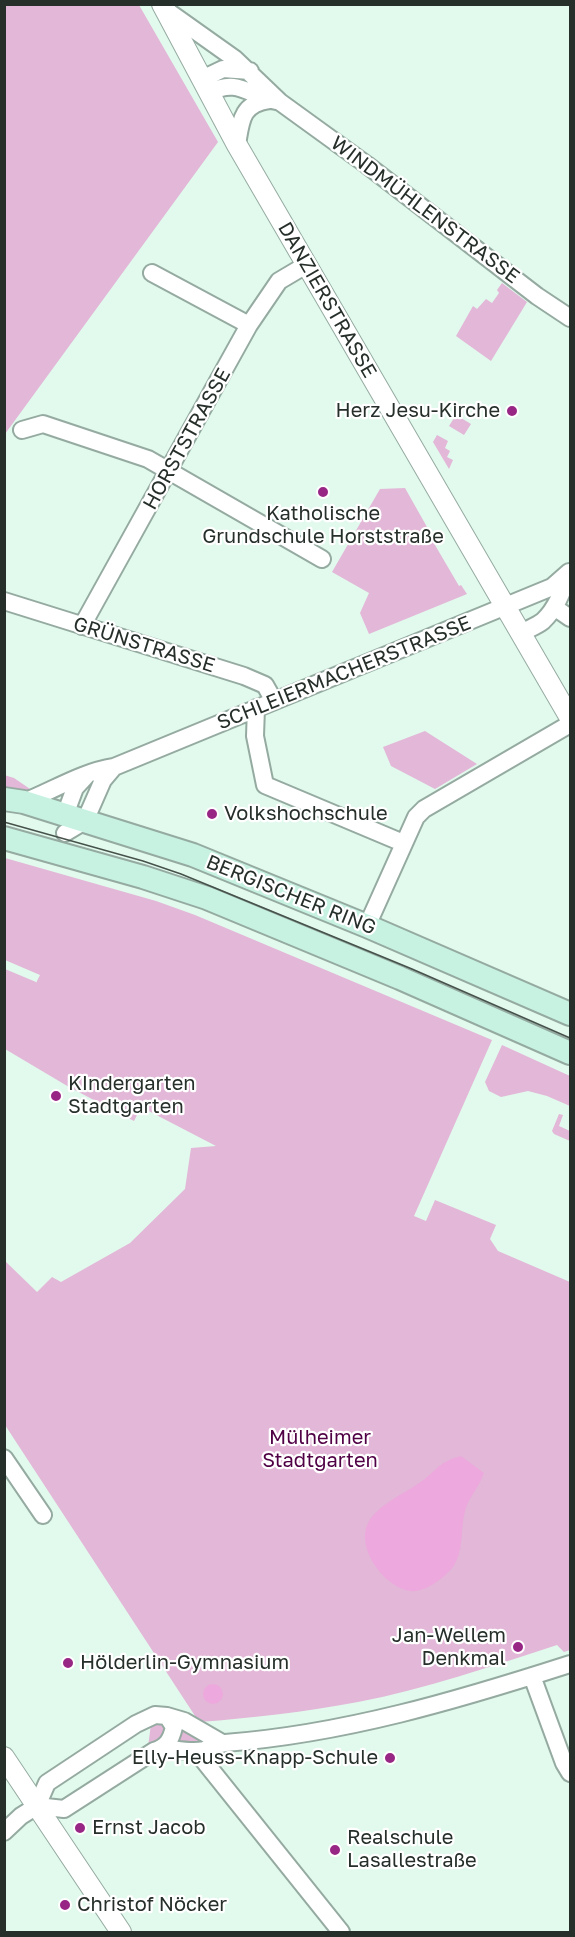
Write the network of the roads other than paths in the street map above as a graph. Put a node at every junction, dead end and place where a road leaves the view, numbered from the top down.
1 (163, 7) edge
2 (250, 71) junction
3 (206, 86) junction
4 (274, 101) junction
5 (237, 145) junction
6 (306, 265) junction
7 (152, 273) dead end
8 (570, 318) edge
9 (249, 326) junction
10 (22, 430) dead end
11 (170, 472) junction
12 (322, 559) dead end
13 (570, 571) edge
14 (4, 601) edge
15 (506, 606) junction
16 (554, 608) junction
17 (570, 618) edge
18 (82, 626) junction
19 (521, 633) junction
20 (274, 701) junction
21 (256, 708) junction
22 (570, 718) edge
23 (570, 724) edge
24 (114, 767) junction
25 (89, 774) junction
26 (14, 800) edge
27 (68, 831) junction
28 (4, 838) edge
29 (403, 843) junction
30 (367, 926) junction
31 (570, 1014) edge
32 (570, 1053) edge
33 (4, 1458) edge
34 (43, 1515) dead end
35 (570, 1664) edge
36 (532, 1676) junction
37 (167, 1716) junction
38 (222, 1743) junction
39 (163, 1748) junction
40 (196, 1751) junction
41 (6, 1761) edge
42 (211, 1770) junction
43 (570, 1773) edge
44 (37, 1806) junction
45 (4, 1832) edge
46 (121, 1932) edge
47 (341, 1932) edge

1 - 2 street, WINDMÜHLENSTRASSE
1 - 3 street, DANZIERSTRASSE
2 - 3 street
2 - 4 street, WINDMÜHLENSTRASSE
3 - 4 street, WINDMÜHLENSTRASSE
3 - 5 street, DANZIERSTRASSE
4 - 5 street
4 - 8 street, WINDMÜHLENSTRASSE
5 - 6 street, DANZIERSTRASSE
6 - 9 street, HORSTSTRASSE
6 - 15 street, DANZIERSTRASSE
7 - 9 street
9 - 11 street, HORSTSTRASSE
10 - 11 street
11 - 12 street
11 - 18 street, HORSTSTRASSE
13 - 15 street, SCHLEIERMACHERSTRASSE
13 - 16 street, SCHLEIERMACHERSTRASSE
14 - 18 street, GRÜNSTRASSE
15 - 19 street, DANZIERSTRASSE
15 - 20 street, SCHLEIERMACHERSTRASSE
16 - 17 street
16 - 19 street, SCHLEIERMACHERSTRASSE
18 - 20 street, GRÜNSTRASSE
19 - 22 street, DANZIERSTRASSE
20 - 21 street, SCHLEIERMACHERSTRASSE
21 - 24 street, SCHLEIERMACHERSTRASSE
21 - 29 street
23 - 29 street
24 - 25 street, SCHLEIERMACHERSTRASSE
24 - 27 street
25 - 26 street, SCHLEIERMACHERSTRASSE
25 - 27 street
26 - 27 main road, BERGISCHER RING
27 - 28 main road, BERGISCHER RING
27 - 30 main road, BERGISCHER RING
27 - 32 main road, BERGISCHER RING
29 - 30 street
30 - 31 main road, BERGISCHER RING
33 - 34 street
35 - 36 street
36 - 38 street
36 - 43 street
37 - 38 street
37 - 39 street
37 - 44 street
38 - 40 street
38 - 42 street
39 - 40 street
39 - 44 street
40 - 42 street
41 - 44 street
42 - 47 street
44 - 45 street
44 - 46 street

